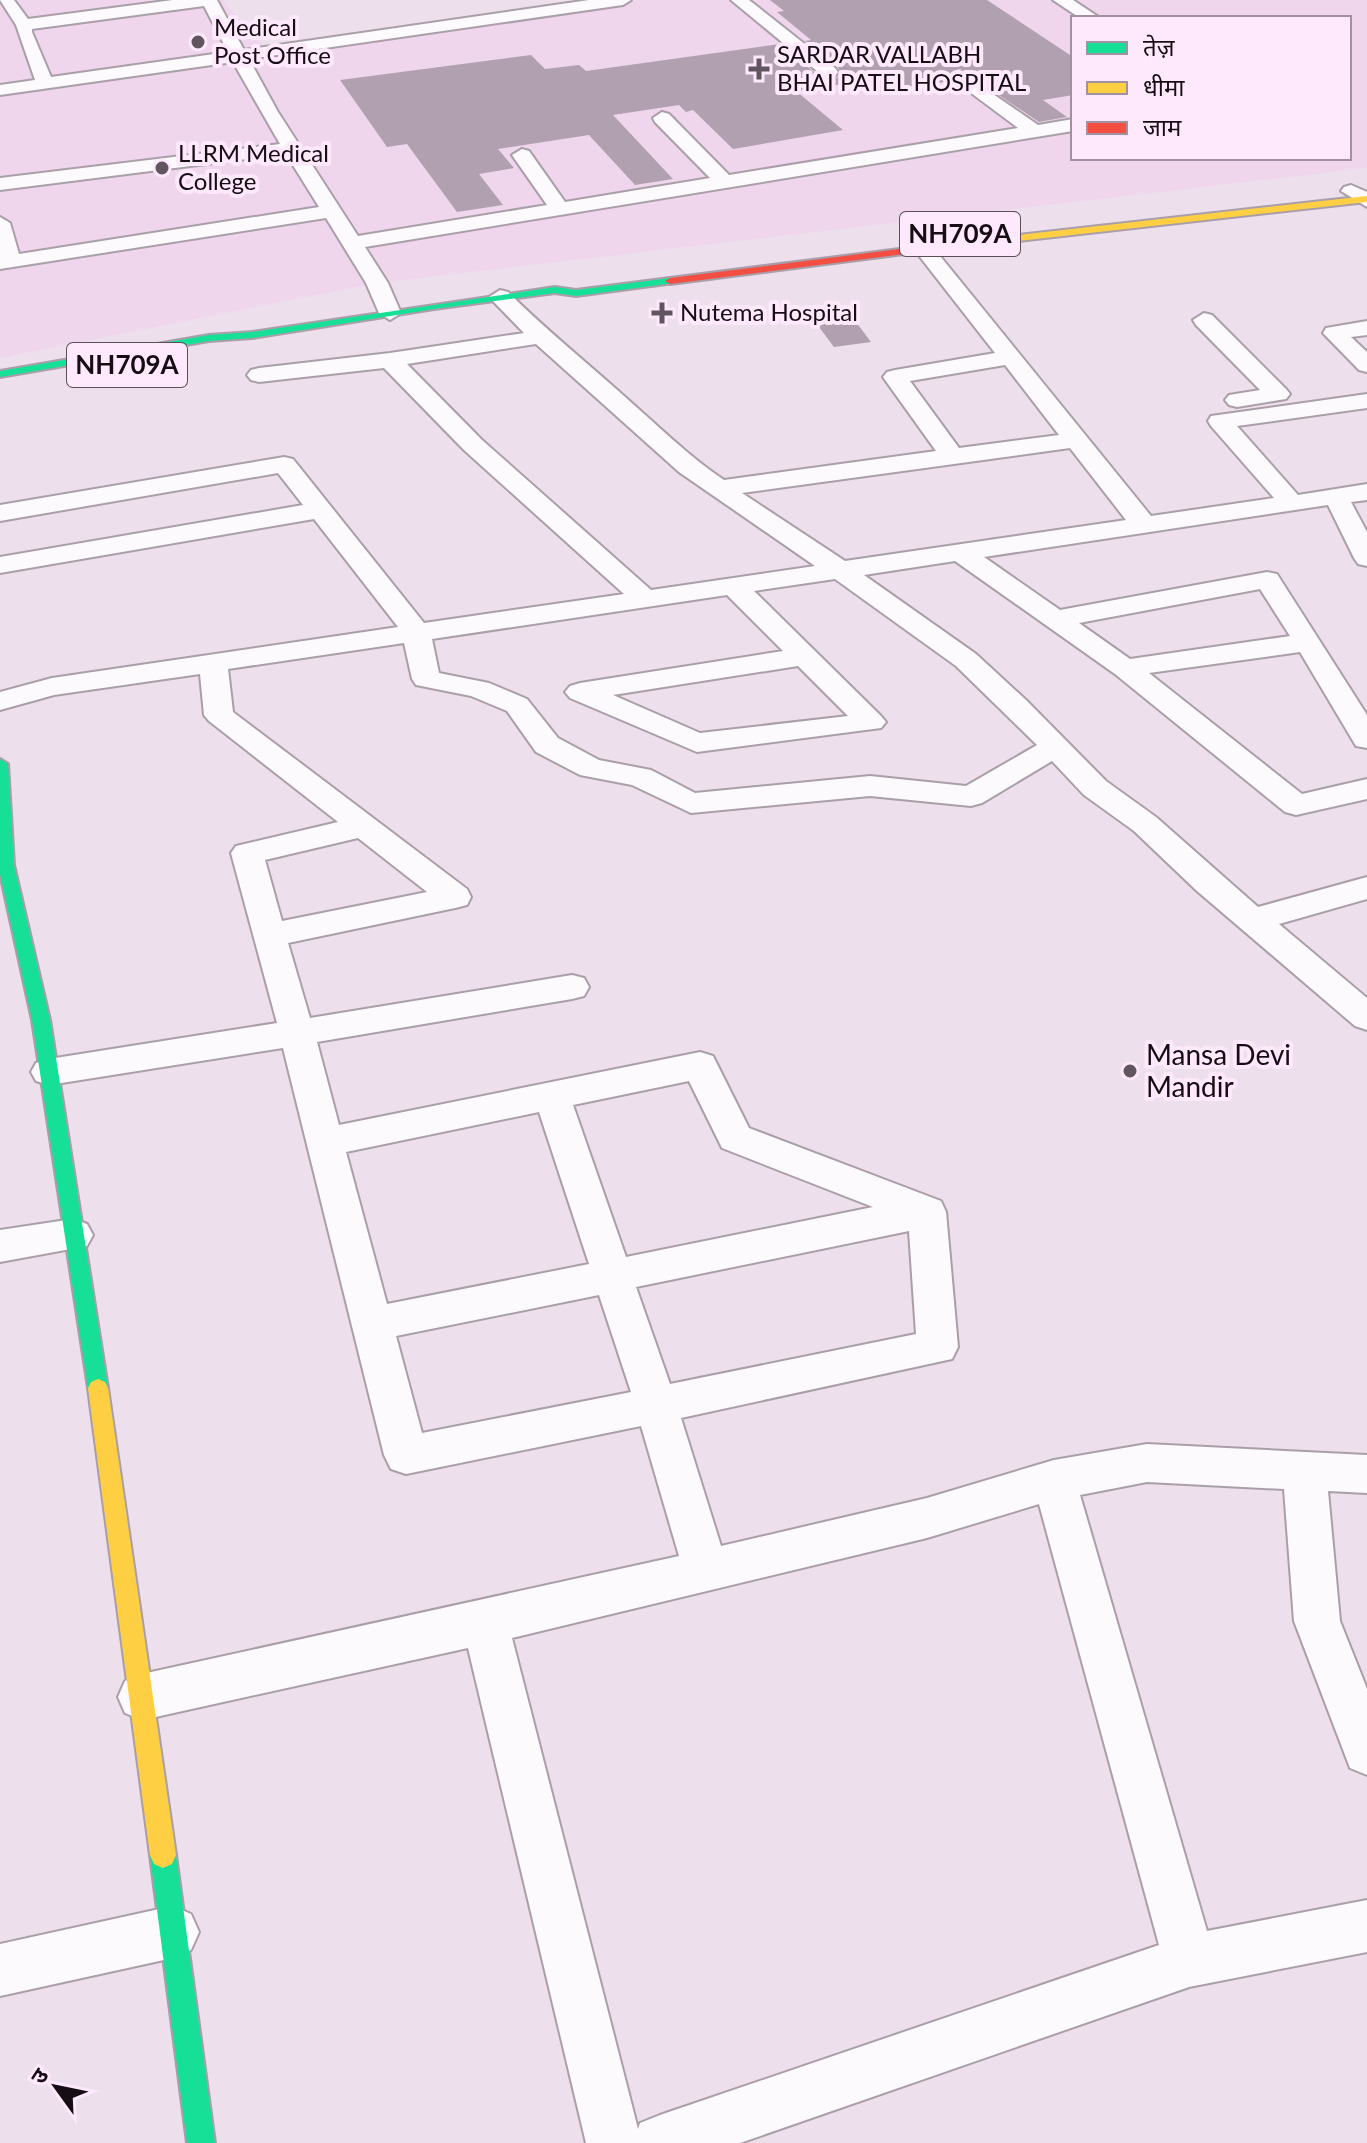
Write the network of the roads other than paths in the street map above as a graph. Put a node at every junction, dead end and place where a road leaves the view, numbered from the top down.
1 (6, 0) edge
2 (209, 0) edge
3 (623, 0) edge
4 (739, 0) edge
5 (1061, 0) edge
6 (1089, 16) edge
7 (24, 25) junction
8 (235, 54) junction
9 (829, 72) dead end
10 (961, 77) dead end
11 (45, 83) junction
12 (0, 90) edge
13 (662, 118) dead end
14 (1071, 125) edge
15 (1035, 132) junction
16 (292, 148) junction
17 (522, 155) dead end
18 (725, 182) junction
19 (0, 184) edge
20 (1363, 196) edge
21 (560, 209) junction
22 (332, 211) junction
23 (0, 223) edge
24 (352, 243) junction
25 (920, 244) junction
26 (5, 262) edge
27 (500, 297) junction
28 (390, 313) junction
29 (1204, 320) dead end
30 (1367, 328) edge
31 (252, 335) junction
32 (540, 337) junction
33 (1008, 358) junction
34 (390, 360) junction
35 (1367, 365) edge
36 (0, 374) edge
37 (259, 375) dead end
38 (0, 388) edge
39 (1367, 401) edge
40 (1242, 418) junction
41 (1075, 440) junction
42 (953, 457) junction
43 (720, 488) junction
44 (1367, 492) edge
45 (1336, 497) junction
46 (1292, 503) junction
47 (320, 510) junction
48 (0, 513) edge
49 (1144, 525) junction
50 (960, 552) junction
51 (1367, 558) edge
52 (0, 565) edge
53 (839, 570) junction
54 (732, 585) junction
55 (644, 598) junction
56 (1055, 619) junction
57 (416, 632) junction
58 (1308, 642) junction
59 (804, 656) junction
60 (213, 663) junction
61 (1125, 668) junction
62 (0, 701) edge
63 (1367, 739) edge
64 (1055, 747) junction
65 (0, 764) edge
66 (1367, 789) edge
67 (364, 827) junction
68 (1367, 888) edge
69 (1252, 920) junction
70 (269, 935) junction
71 (12, 944) edge
72 (572, 987) dead end
73 (1367, 1017) edge
74 (297, 1033) junction
75 (49, 1072) junction
76 (552, 1096) junction
77 (325, 1142) junction
78 (927, 1212) junction
79 (73, 1235) junction
80 (0, 1246) edge
81 (612, 1277) junction
82 (372, 1324) junction
83 (656, 1405) junction
84 (1304, 1470) junction
85 (1367, 1474) edge
86 (1054, 1480) junction
87 (706, 1571) junction
88 (485, 1622) junction
89 (142, 1697) junction
90 (1367, 1751) edge
91 (1367, 1926) edge
92 (173, 1932) junction
93 (1189, 1961) junction
94 (0, 1970) edge
95 (201, 2143) edge
96 (614, 2143) edge
97 (660, 2143) edge

1 - 7 street
2 - 7 street
2 - 8 street
3 - 8 street
4 - 9 street
5 - 6 street
7 - 11 street
8 - 11 street
8 - 16 street
10 - 15 street
11 - 12 street
13 - 18 street
14 - 15 street
15 - 18 street
16 - 19 street
16 - 22 street
17 - 21 street
18 - 21 street
20 - 25 main road, NH709A
21 - 24 street
22 - 24 street
22 - 26 street
23 - 26 street
24 - 28 street
25 - 27 main road, NH709A
25 - 33 street
27 - 28 main road, NH709A
27 - 32 street
28 - 31 main road, NH709A
29 - 40 street
30 - 35 street
31 - 36 main road, NH709A
31 - 38 main road, NH709A
32 - 34 street
32 - 43 street
33 - 41 street
33 - 42 street
34 - 37 street
34 - 55 street
39 - 40 street
40 - 46 street
41 - 42 street
41 - 49 street
42 - 43 street
43 - 53 street
44 - 45 street
45 - 46 street
45 - 51 street
46 - 49 street
47 - 48 street
47 - 52 street
47 - 57 street
49 - 50 street
50 - 53 street
50 - 56 street
53 - 54 street
53 - 64 street
54 - 55 street
54 - 59 street
55 - 57 street
56 - 58 street
56 - 61 street
57 - 60 street
57 - 64 street
58 - 61 street
58 - 63 street
59 - 59 street
60 - 62 street
60 - 67 street
61 - 66 street
64 - 69 street
65 - 71 main road
67 - 70 street
67 - 70 street
68 - 69 street
69 - 73 street
70 - 74 street
71 - 75 main road
72 - 74 street
74 - 75 street
74 - 77 street
75 - 79 main road
76 - 77 street
76 - 78 street
76 - 81 street
77 - 82 street
78 - 81 street
78 - 83 street
79 - 80 street
79 - 89 main road
81 - 82 street
81 - 83 street
82 - 83 street
83 - 87 street
84 - 85 street
84 - 86 street
84 - 90 street
86 - 87 street
86 - 93 street
87 - 88 street
88 - 89 street
88 - 96 street
89 - 92 main road
91 - 93 street
92 - 94 street
92 - 95 main road
93 - 97 street

